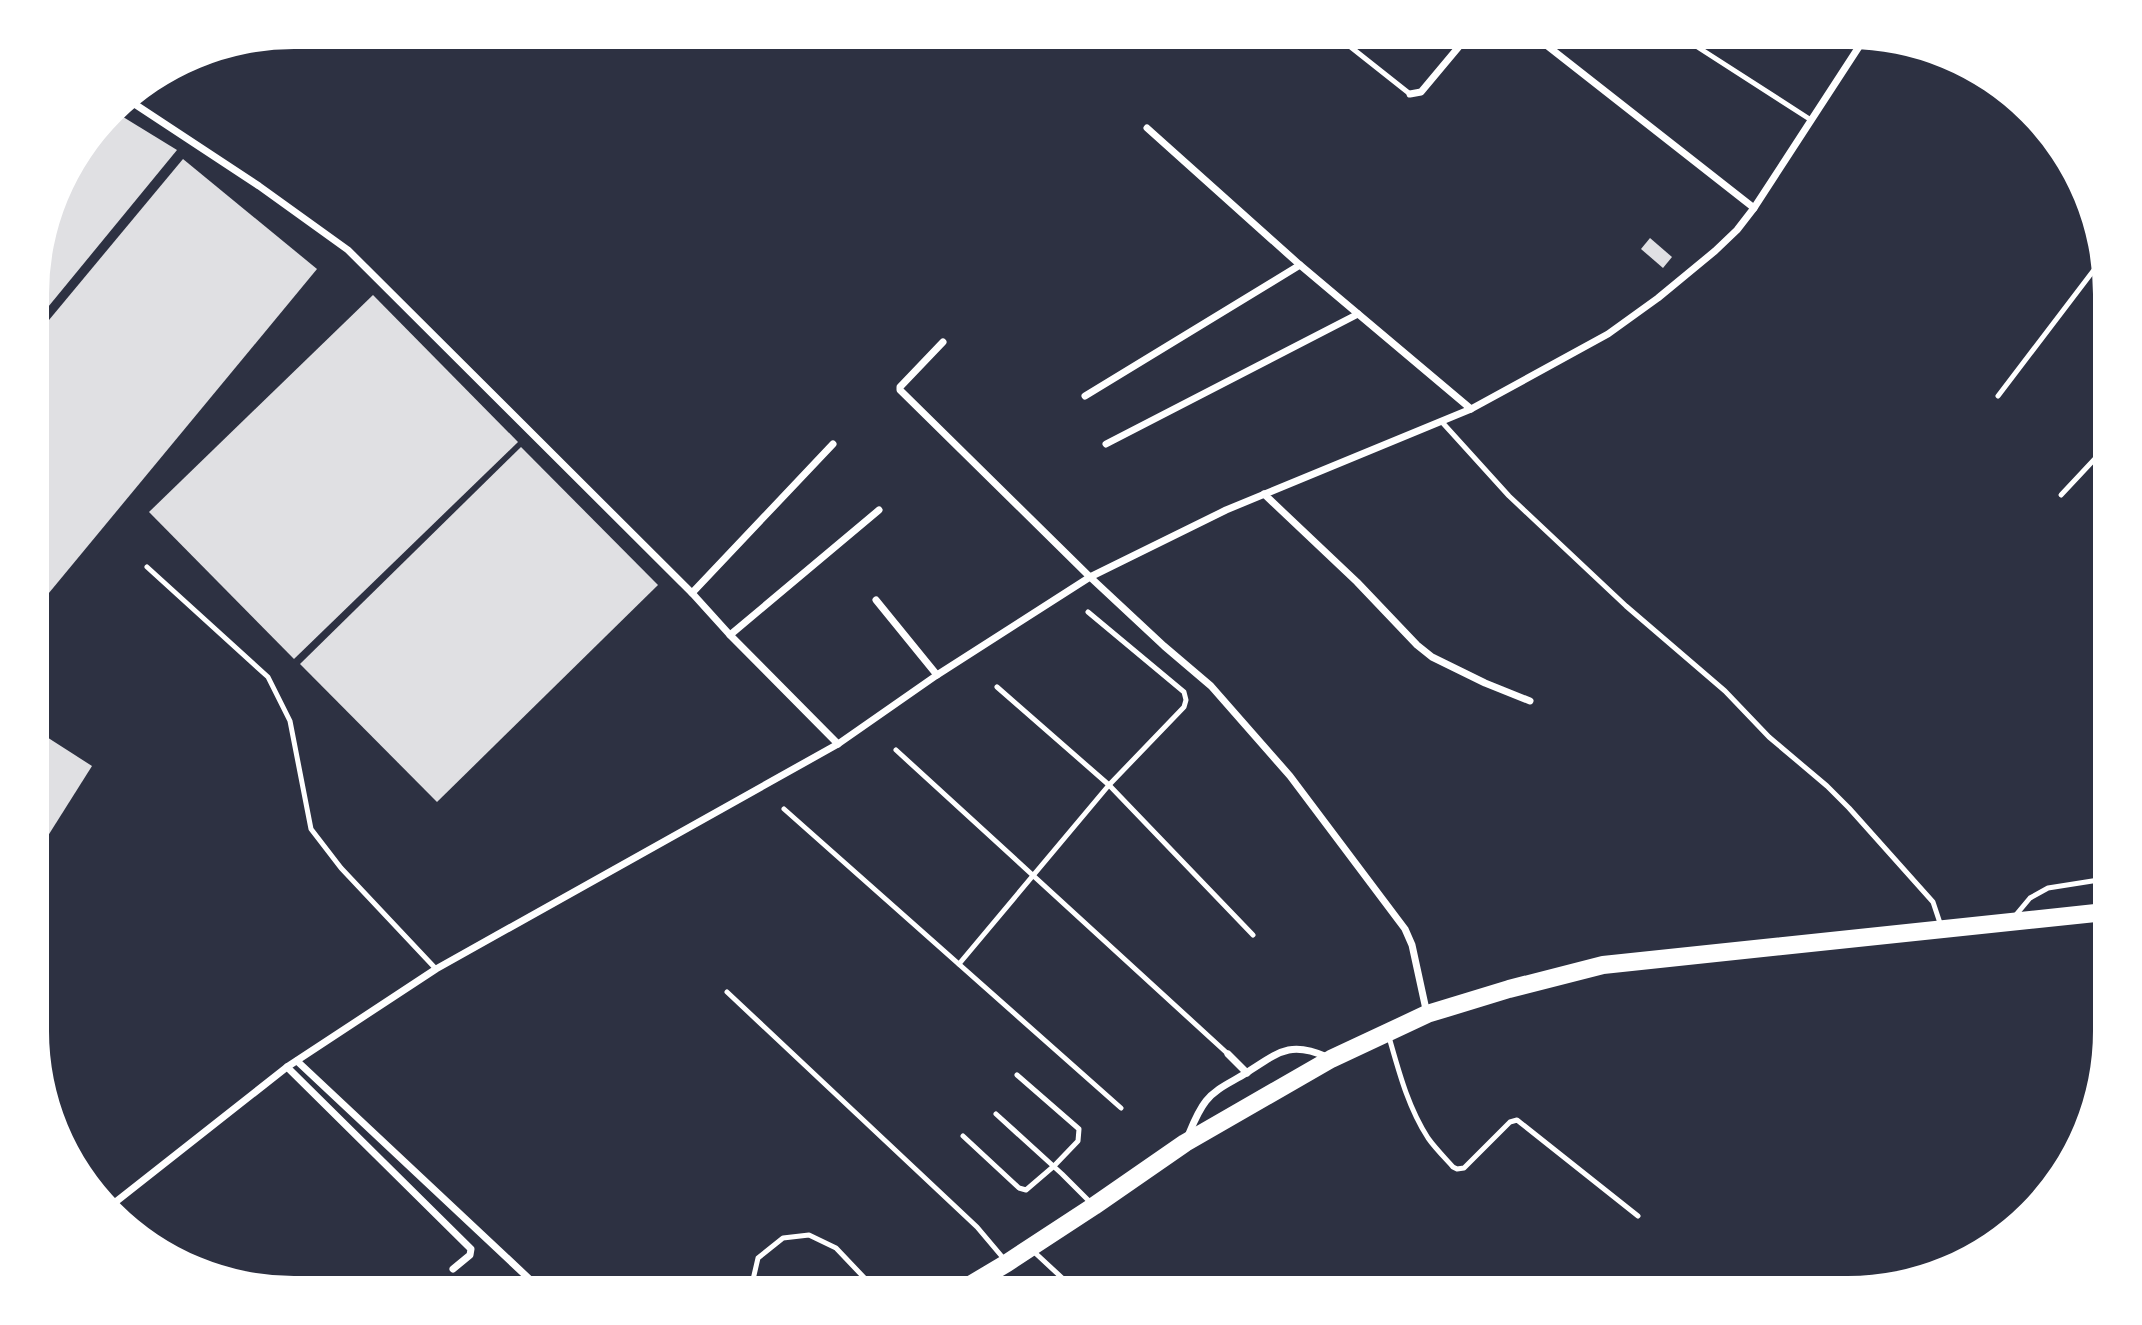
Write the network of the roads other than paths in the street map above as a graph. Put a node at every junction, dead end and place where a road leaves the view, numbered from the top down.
1 (1353, 49) edge
2 (1457, 49) edge
3 (1552, 49) edge
4 (1701, 49) edge
5 (1857, 50) edge
6 (1409, 94) joint
7 (138, 106) edge
8 (1811, 120) junction
9 (1147, 128) dead end
10 (1754, 208) junction
11 (1300, 265) junction
12 (2092, 273) edge
13 (1358, 314) junction
14 (943, 342) dead end
15 (1085, 396) dead end
16 (1998, 396) dead end
17 (1471, 409) junction
18 (1441, 421) junction
19 (833, 444) dead end
20 (1106, 444) dead end
21 (2092, 461) edge
22 (1264, 494) junction
23 (2061, 495) dead end
24 (879, 510) dead end
25 (147, 568) dead end
26 (1090, 577) junction
27 (692, 593) junction
28 (876, 600) dead end
29 (1088, 612) dead end
30 (730, 635) junction
31 (937, 675) junction
32 (997, 687) dead end
33 (1530, 701) dead end
34 (838, 744) junction
35 (896, 750) dead end
36 (1109, 785) junction
37 (784, 809) dead end
38 (1032, 876) junction
39 (2093, 881) edge
40 (2093, 913) edge
41 (2008, 923) junction
42 (1942, 929) junction
43 (1253, 935) dead end
44 (960, 964) junction
45 (436, 969) junction
46 (727, 992) dead end
47 (1427, 1014) junction
48 (1388, 1032) junction
49 (1228, 1054) joint
50 (1331, 1059) junction
51 (297, 1061) junction
52 (287, 1067) junction
53 (1247, 1073) junction
54 (1017, 1074) dead end
55 (1121, 1108) dead end
56 (996, 1114) dead end
57 (963, 1136) dead end
58 (1185, 1143) junction
59 (1054, 1166) junction
60 (118, 1200) edge
61 (1094, 1206) junction
62 (1638, 1216) dead end
63 (1030, 1248) junction
64 (1007, 1263) junction
65 (453, 1269) dead end
66 (525, 1276) edge
67 (754, 1276) edge
68 (862, 1276) edge
69 (986, 1276) edge
70 (1060, 1276) edge

1 - 6 lane
2 - 6 street
3 - 10 street
4 - 8 lane
5 - 8 street
7 - 27 street
8 - 10 street
9 - 11 street
10 - 17 street
11 - 13 street
11 - 15 street
12 - 16 lane
13 - 17 street
13 - 20 street
14 - 26 street
17 - 18 street
18 - 22 street
18 - 42 lane
19 - 27 street
21 - 23 lane
22 - 26 street
22 - 33 street
24 - 30 street
25 - 45 lane
26 - 31 street
26 - 47 street
27 - 30 street
28 - 31 street
29 - 36 lane
30 - 34 street
31 - 34 street
32 - 36 lane
34 - 45 street
35 - 38 lane
36 - 38 lane
36 - 43 lane
37 - 44 lane
38 - 44 lane
38 - 49 lane
39 - 41 lane
40 - 41 main road
41 - 42 main road
42 - 47 main road
44 - 55 lane
45 - 51 street
46 - 64 lane
47 - 48 main road
48 - 50 main road
48 - 62 lane
49 - 53 street
50 - 53 street
50 - 58 main road
51 - 52 street
51 - 66 street
52 - 60 street
52 - 65 street
53 - 58 street
54 - 59 lane
56 - 59 lane
57 - 59 lane
58 - 61 main road
59 - 61 lane
61 - 63 main road
63 - 64 main road
63 - 70 lane
64 - 69 main road
67 - 68 lane

